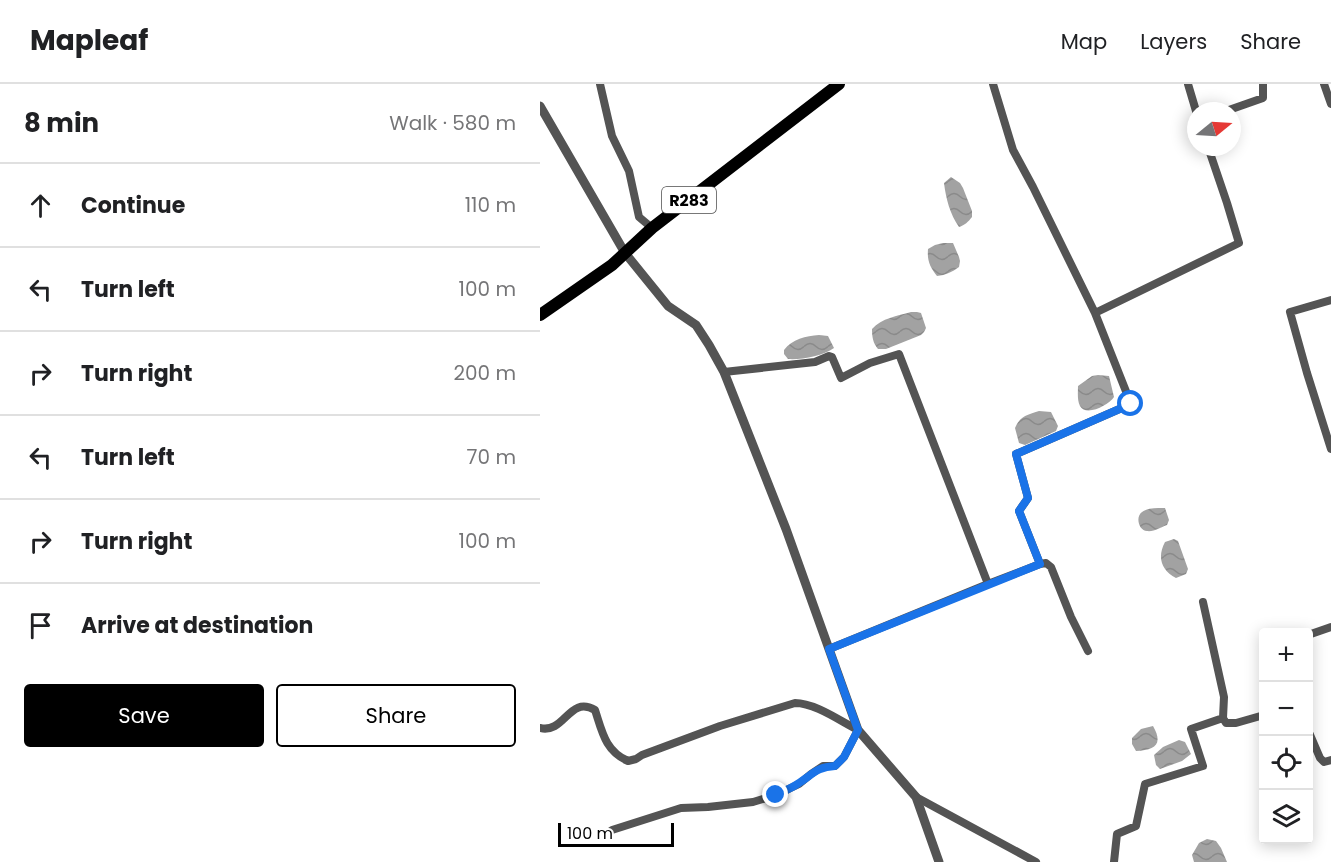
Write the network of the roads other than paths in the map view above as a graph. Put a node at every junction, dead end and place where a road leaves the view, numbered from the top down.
1 (600, 84) edge
2 (839, 84) edge
3 (993, 84) edge
4 (1188, 84) edge
5 (1263, 84) edge
6 (1324, 84) edge
7 (1193, 102) edge
8 (1331, 104) edge
9 (540, 106) edge
10 (1241, 106) edge
11 (1211, 156) edge
12 (652, 228) junction
13 (625, 253) junction
14 (1331, 300) edge
15 (1095, 313) junction
16 (540, 315) edge
17 (724, 372) junction
18 (1331, 449) edge
19 (1040, 564) junction
20 (988, 584) junction
21 (1203, 602) dead end
22 (1331, 627) edge
23 (1313, 633) edge
24 (829, 649) junction
25 (1088, 651) dead end
26 (1259, 716) edge
27 (1223, 718) junction
28 (540, 728) edge
29 (858, 730) junction
30 (1311, 736) edge
31 (1331, 760) edge
32 (916, 797) junction
33 (612, 830) dead end
34 (939, 862) edge
35 (1036, 862) edge
36 (1114, 862) edge

1 - 12 street
2 - 12 main road, R283
3 - 15 street
4 - 7 street
5 - 10 street
6 - 8 street
9 - 13 street
11 - 15 street
12 - 13 main road, R283
13 - 16 main road, R283
13 - 17 street
14 - 18 street
15 - 19 street
17 - 20 street
17 - 24 street
19 - 20 street
19 - 25 street
20 - 24 street
21 - 27 street
22 - 23 street
24 - 29 street
26 - 27 street
27 - 36 street
28 - 29 street
29 - 32 street
29 - 33 street
30 - 31 street
32 - 34 street
32 - 35 street

